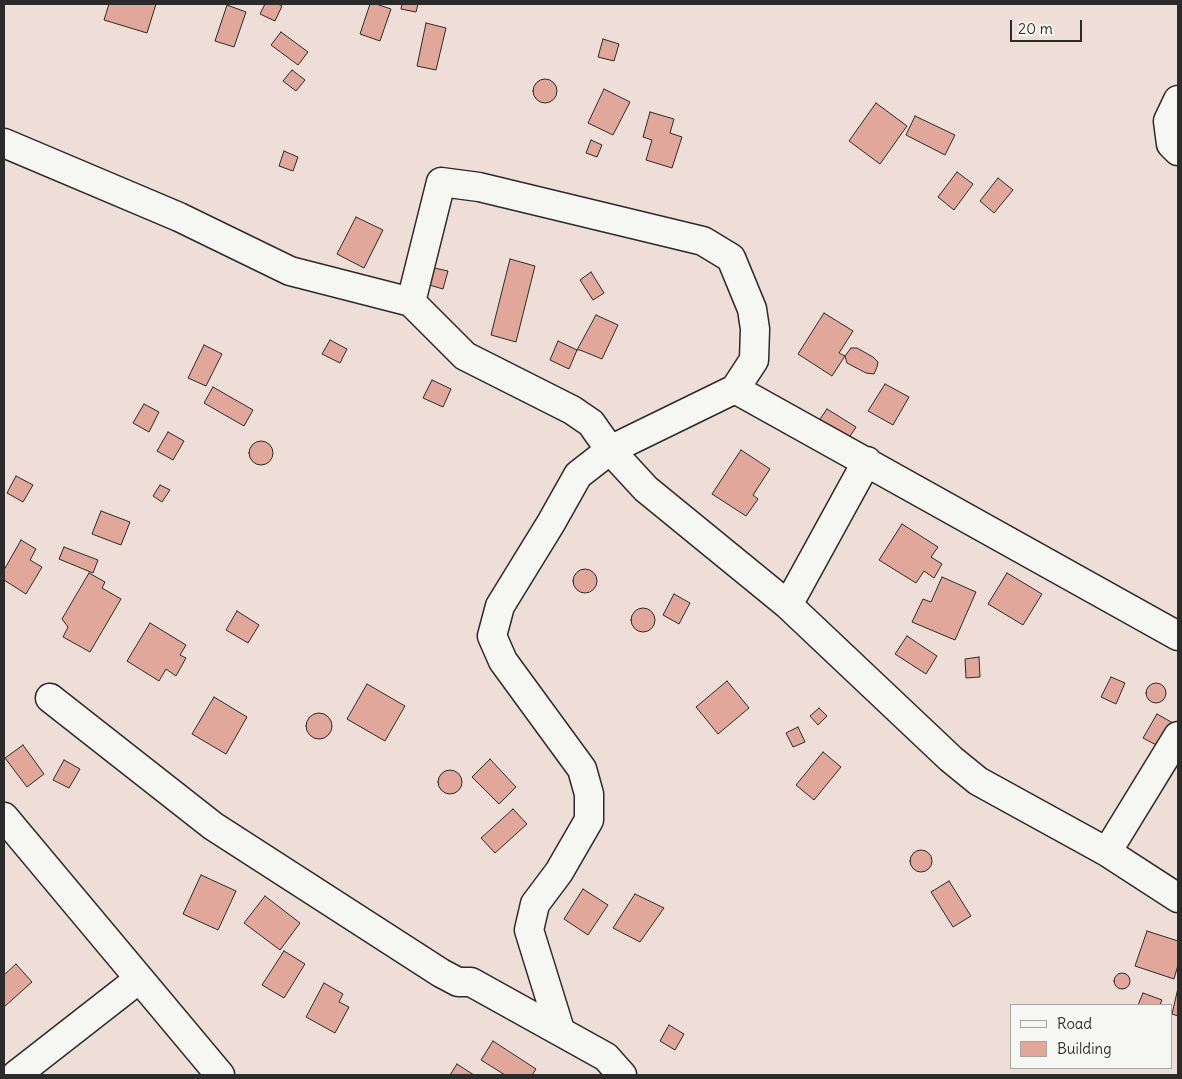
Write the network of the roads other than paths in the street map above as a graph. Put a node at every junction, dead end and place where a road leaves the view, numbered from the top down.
1 (1178, 100) edge
2 (4, 143) edge
3 (1178, 151) edge
4 (411, 302) junction
5 (735, 389) junction
6 (610, 450) junction
7 (867, 461) junction
8 (788, 605) junction
9 (1178, 636) edge
10 (50, 698) dead end
11 (1178, 736) edge
12 (4, 817) edge
13 (1107, 852) junction
14 (1178, 898) edge
15 (139, 979) junction
16 (560, 1030) junction
17 (16, 1075) edge
18 (220, 1075) edge
19 (622, 1075) edge

1 - 3 street
2 - 4 street
4 - 5 street
4 - 6 street
5 - 6 street
5 - 7 street
6 - 8 street
6 - 16 street
7 - 8 street
7 - 9 street
8 - 13 street
10 - 16 street
11 - 13 street
12 - 15 street
13 - 14 street
15 - 17 street
15 - 18 street
16 - 19 street

